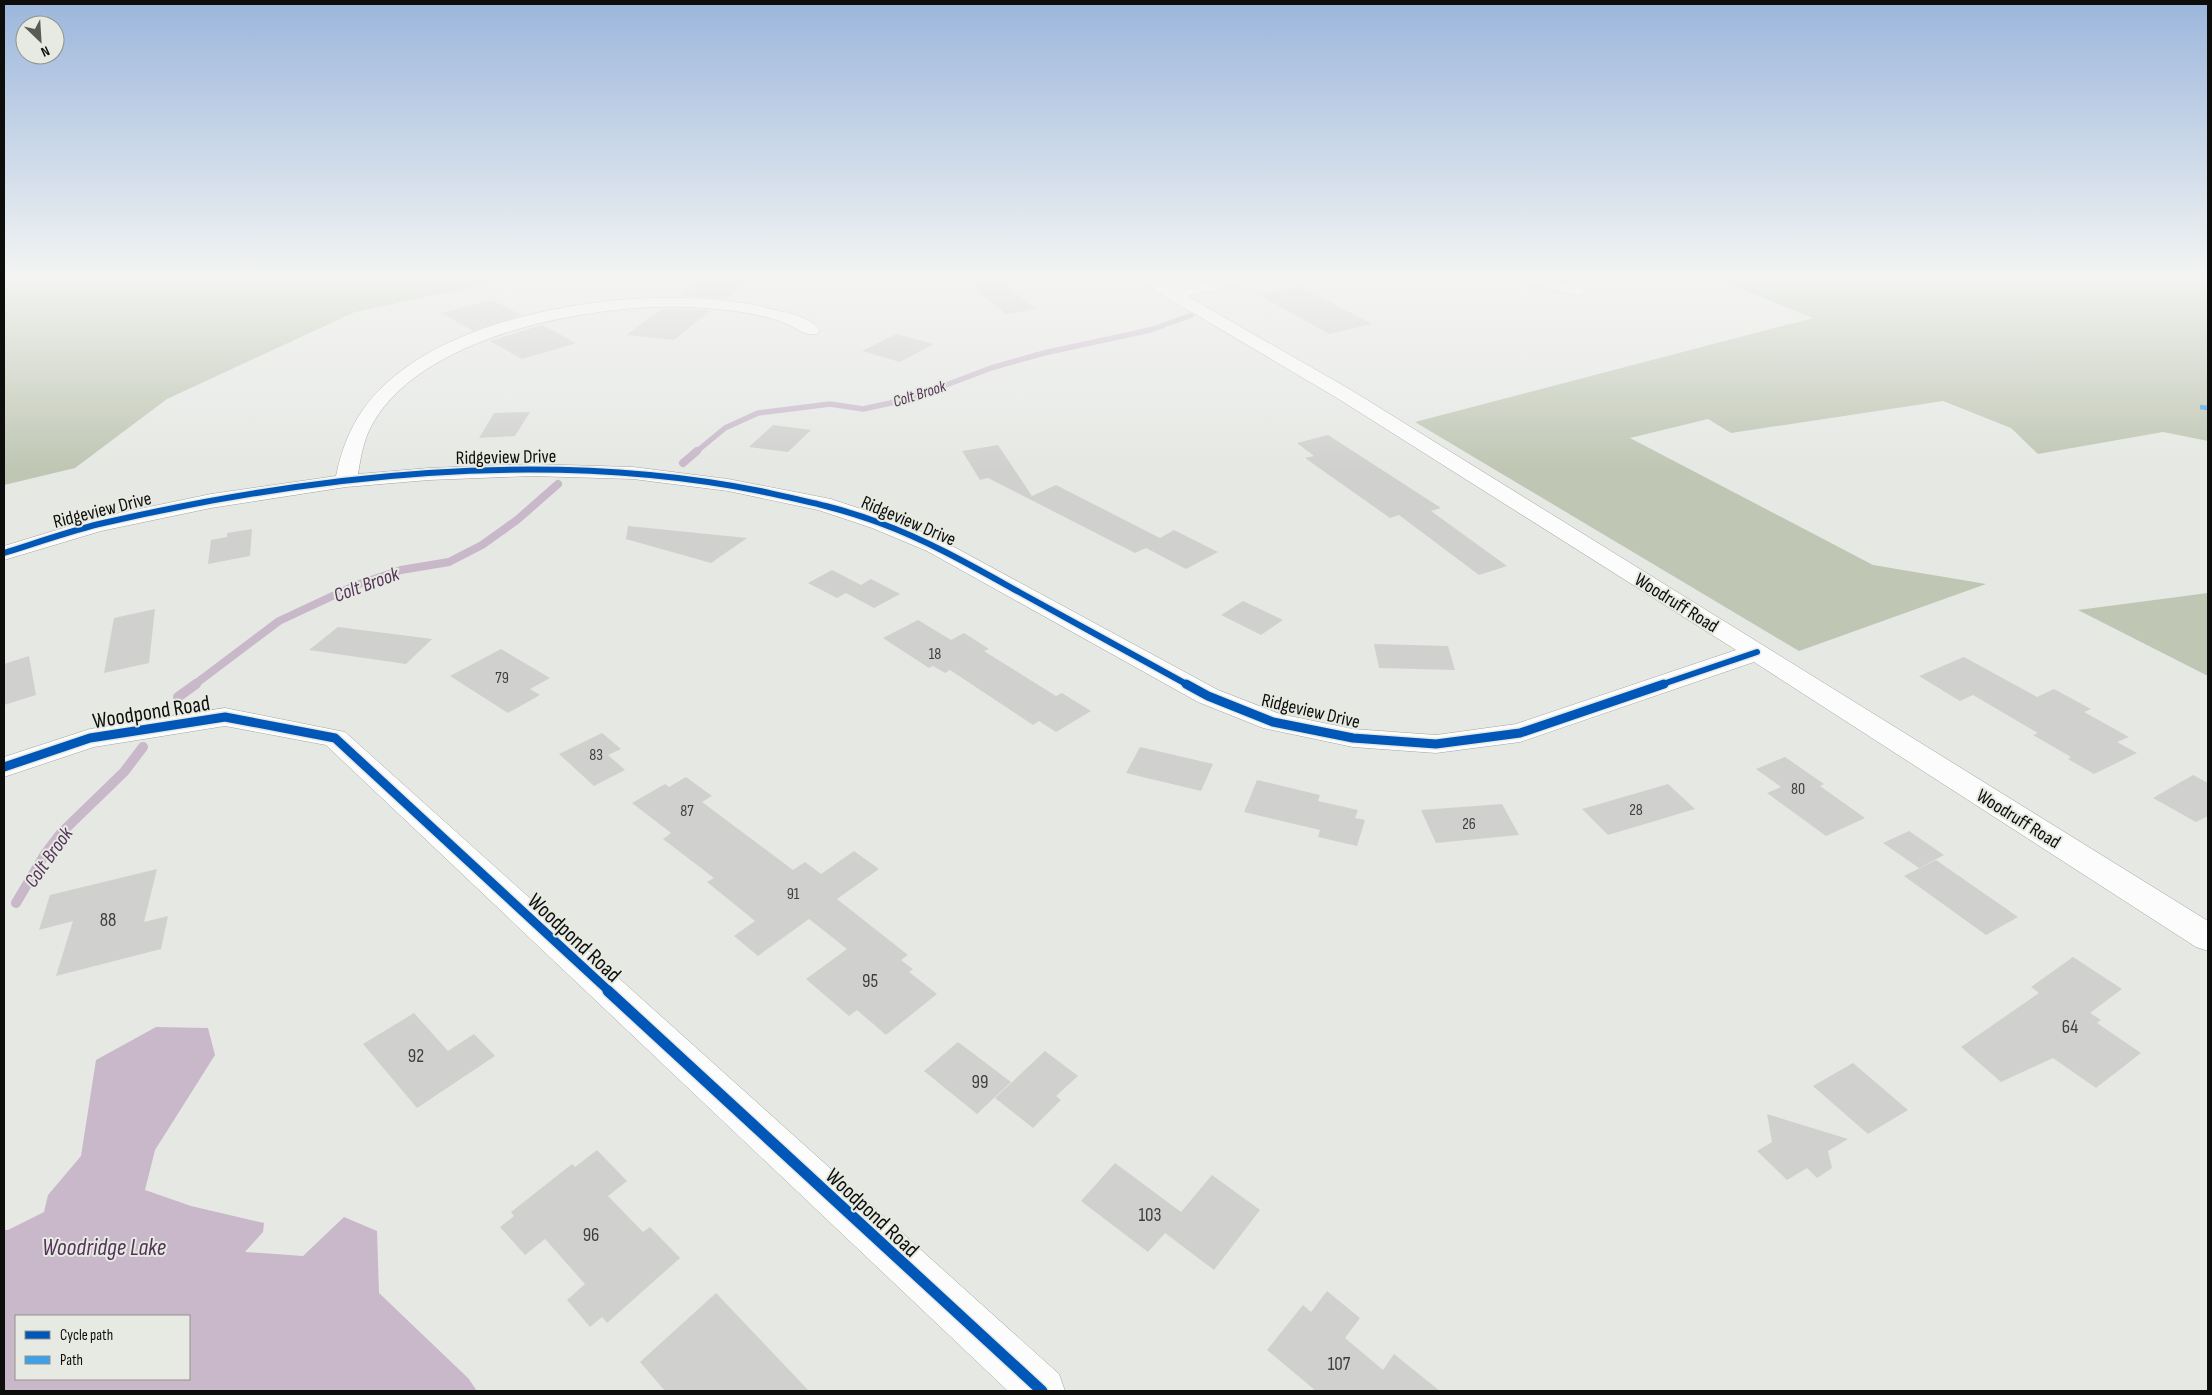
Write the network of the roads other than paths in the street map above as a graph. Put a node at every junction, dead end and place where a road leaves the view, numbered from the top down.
1 (471, 340) edge
2 (1251, 340) edge
3 (346, 481) junction
4 (4, 553) edge
5 (1757, 652) junction
6 (4, 767) edge
7 (2208, 938) edge
8 (1042, 1391) edge

1 - 3 street
2 - 5 street, Woodruff Road
3 - 4 street, Ridgeview Drive
3 - 5 street, Ridgeview Drive
5 - 7 street, Woodruff Road
6 - 8 street, Woodpond Road

